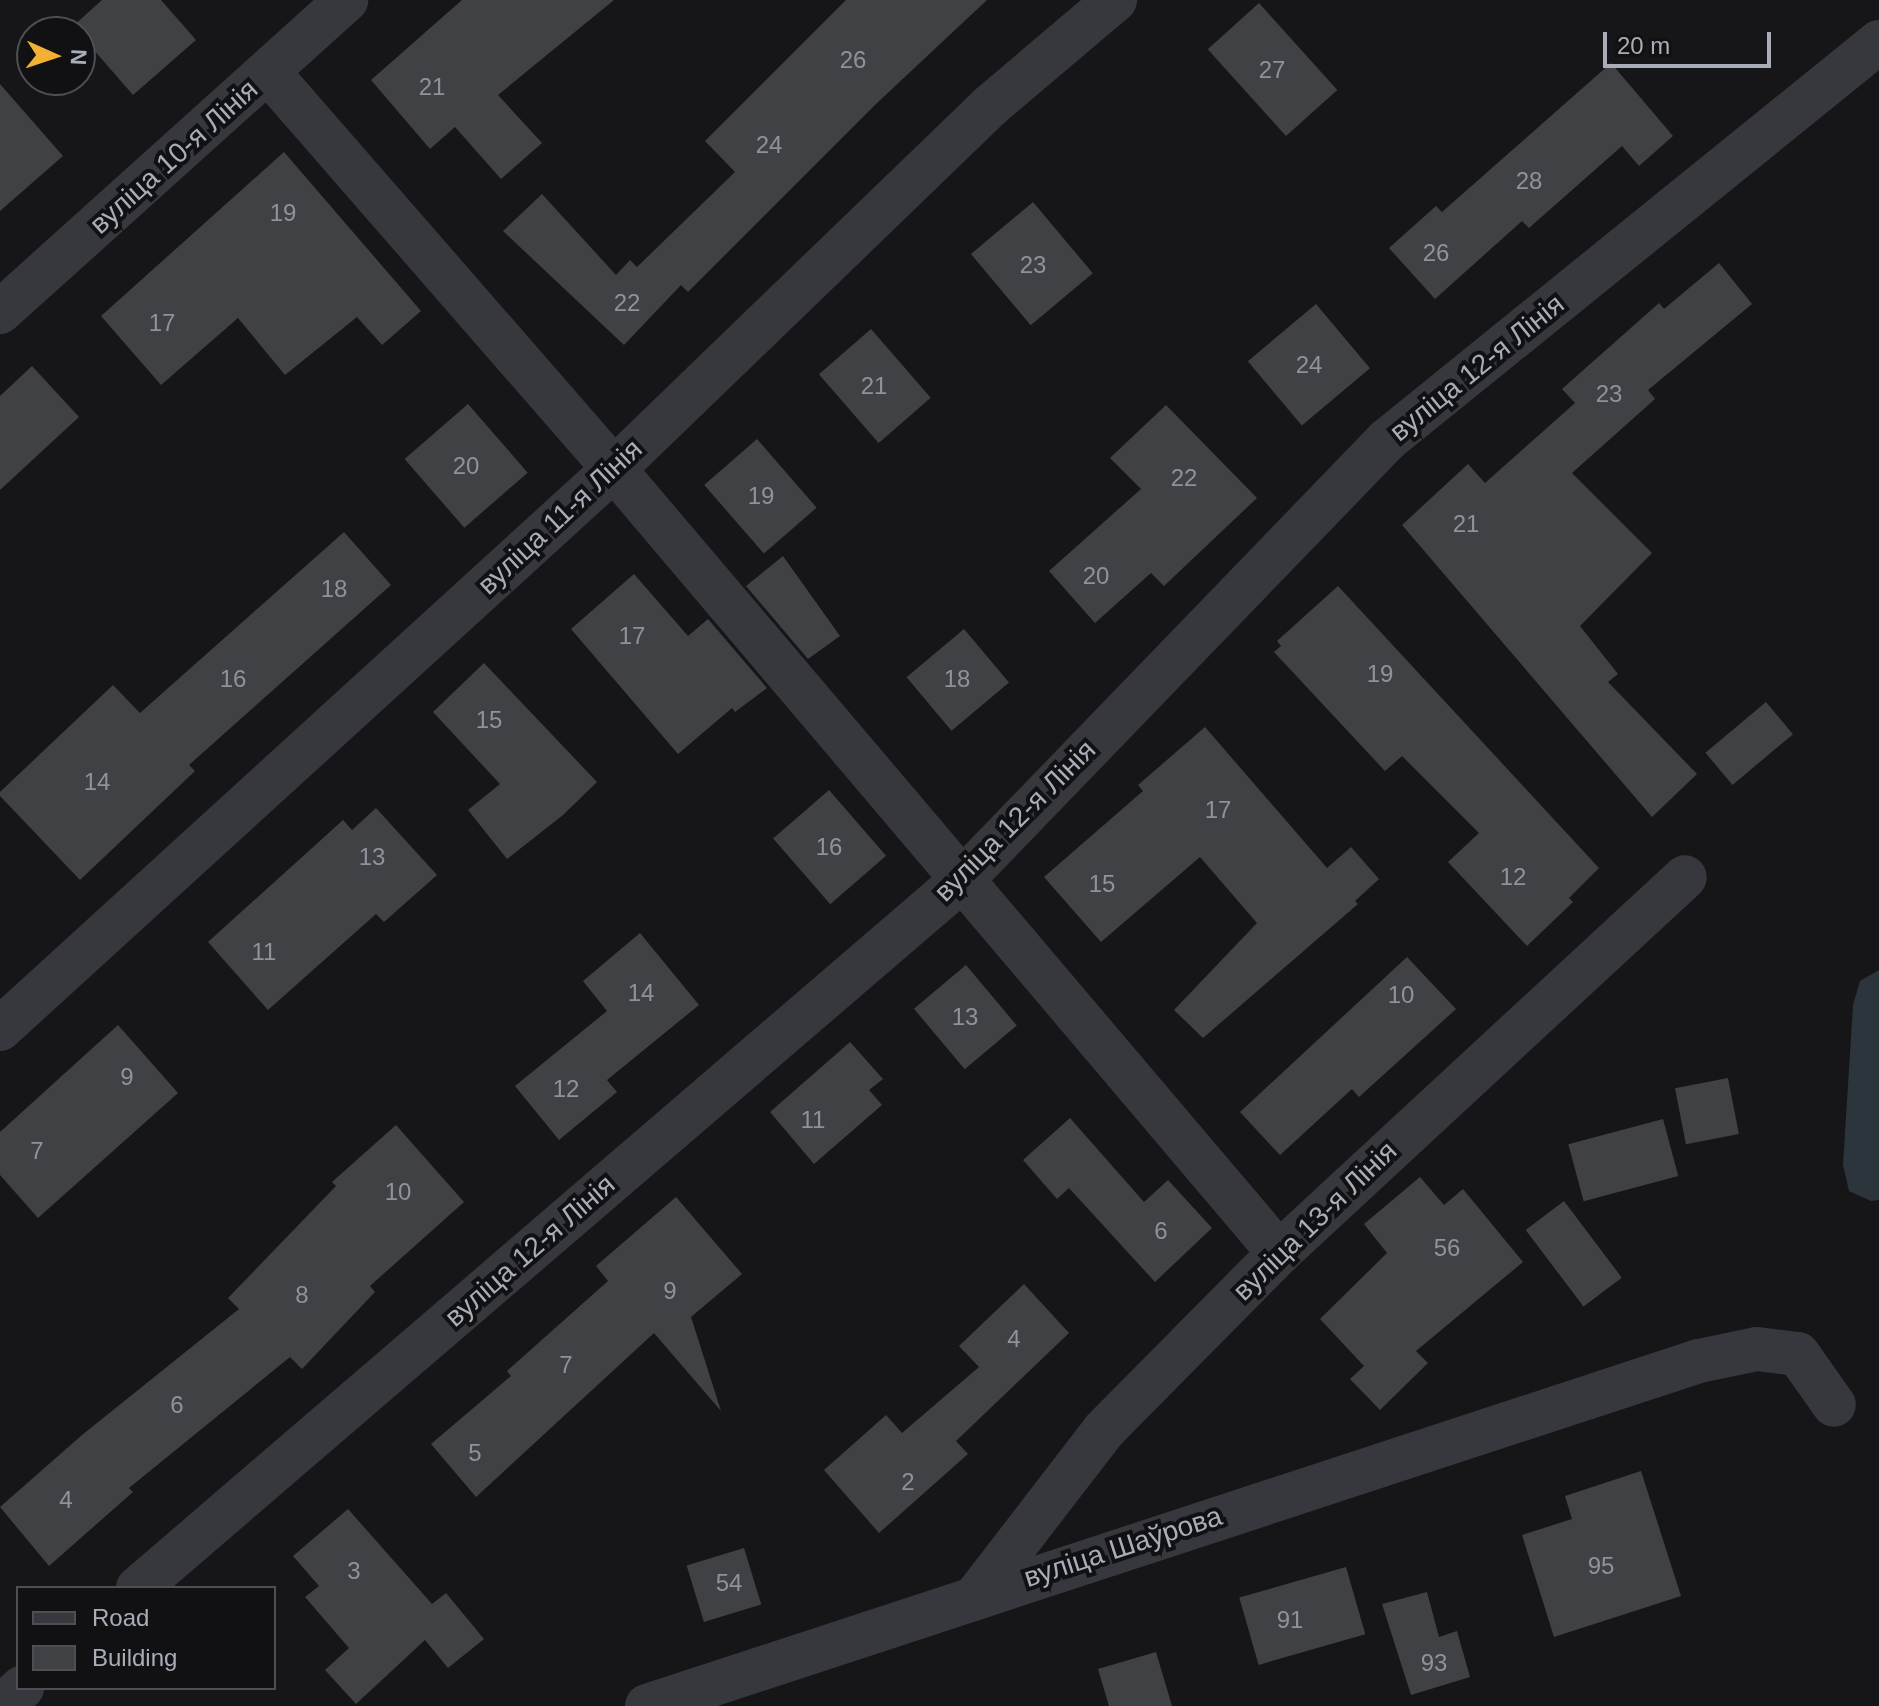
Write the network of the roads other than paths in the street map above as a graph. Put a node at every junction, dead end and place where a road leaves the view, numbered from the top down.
1 (346, 0) edge
2 (1115, 0) edge
3 (1879, 42) edge
4 (269, 73) junction
5 (0, 312) edge
6 (614, 469) junction
7 (1685, 877) dead end
8 (962, 880) junction
9 (0, 1029) edge
10 (1279, 1253) junction
11 (1834, 1405) dead end
12 (140, 1586) edge
13 (977, 1595) junction
14 (20, 1690) edge
15 (1, 1706) edge
16 (647, 1706) edge

1 - 4 street, вуліца 10-я Лінія
2 - 6 street, вуліца 11-я Лінія
3 - 8 street, вуліца 12-я Лінія
4 - 5 street, вуліца 10-я Лінія
4 - 6 street
6 - 8 street
6 - 9 street, вуліца 11-я Лінія
7 - 10 street, вуліца 13-я Лінія
8 - 10 street
8 - 12 street, вуліца 12-я Лінія
10 - 13 street, вуліца 13-я Лінія
11 - 13 street, вуліца Шаўрова
13 - 16 street, вуліца Шаўрова
14 - 15 street

